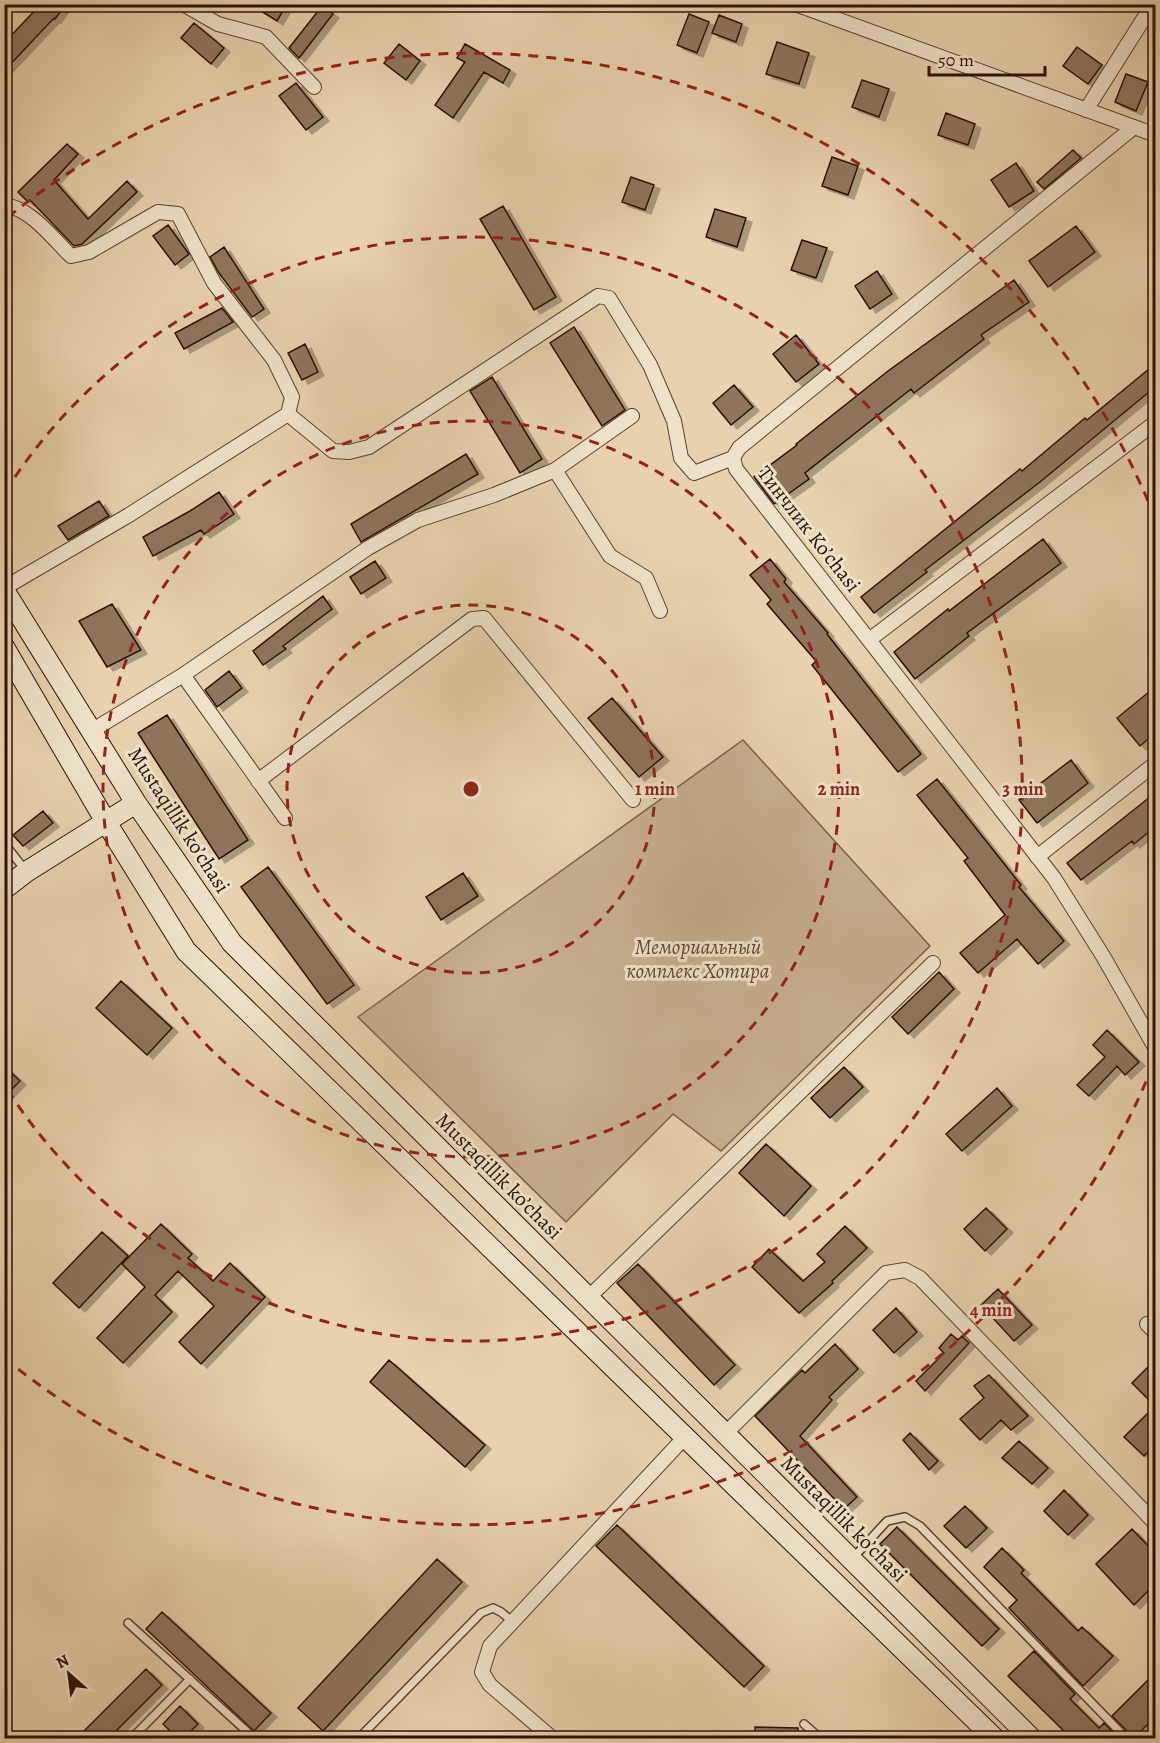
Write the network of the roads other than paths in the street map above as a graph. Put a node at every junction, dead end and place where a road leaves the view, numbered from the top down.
1 (183, 4) edge
2 (795, 4) edge
3 (1153, 4) edge
4 (314, 87) dead end
5 (1086, 110) junction
6 (1134, 127) junction
7 (1155, 135) edge
8 (4, 205) edge
9 (288, 414) junction
10 (632, 416) dead end
11 (1155, 422) edge
12 (733, 458) junction
13 (555, 470) junction
14 (4, 589) edge
15 (660, 611) dead end
16 (869, 640) junction
17 (4, 647) edge
18 (183, 675) junction
19 (93, 730) junction
20 (1155, 763) edge
21 (258, 781) junction
22 (633, 800) dead end
23 (136, 802) junction
24 (285, 818) dead end
25 (106, 822) junction
26 (4, 843) edge
27 (1037, 856) junction
28 (26, 872) junction
29 (4, 889) edge
30 (933, 963) dead end
31 (1155, 1049) edge
32 (588, 1298) junction
33 (725, 1434) junction
34 (685, 1437) junction
35 (1155, 1524) edge
36 (851, 1559) junction
37 (513, 1622) junction
38 (128, 1623) dead end
39 (190, 1679) junction
40 (804, 1724) dead end
41 (132, 1738) edge
42 (254, 1738) edge
43 (358, 1738) edge
44 (552, 1738) edge
45 (820, 1738) edge
46 (994, 1738) edge
47 (1031, 1738) edge
48 (1126, 1738) edge

1 - 4 street
2 - 5 street
3 - 5 street
5 - 6 street
6 - 7 street
6 - 12 street, Тинчлик Ko’chasi
8 - 9 street
9 - 12 street
9 - 14 street
10 - 13 street
11 - 16 street
12 - 16 street, Тинчлик Ko’chasi
13 - 15 street
13 - 18 street
14 - 19 main road, Mustaqillik ko’chasi
16 - 27 street, Тинчлик Ko’chasi
17 - 25 main road
18 - 19 street
18 - 21 street
19 - 23 main road, Mustaqillik ko’chasi
20 - 27 street
21 - 22 street
21 - 24 street
23 - 25 main road
23 - 32 main road, Mustaqillik ko’chasi
25 - 28 main road
25 - 34 main road
26 - 28 lane
27 - 31 street, Тинчлик Ko’chasi
28 - 29 main road
30 - 32 street
32 - 33 main road, Mustaqillik ko’chasi
33 - 35 street
33 - 36 main road, Mustaqillik ko’chasi
34 - 37 street
34 - 46 main road
36 - 47 main road, Mustaqillik ko’chasi
36 - 48 lane
37 - 43 lane
37 - 44 street
38 - 39 lane
39 - 41 lane
39 - 42 lane
40 - 45 lane

